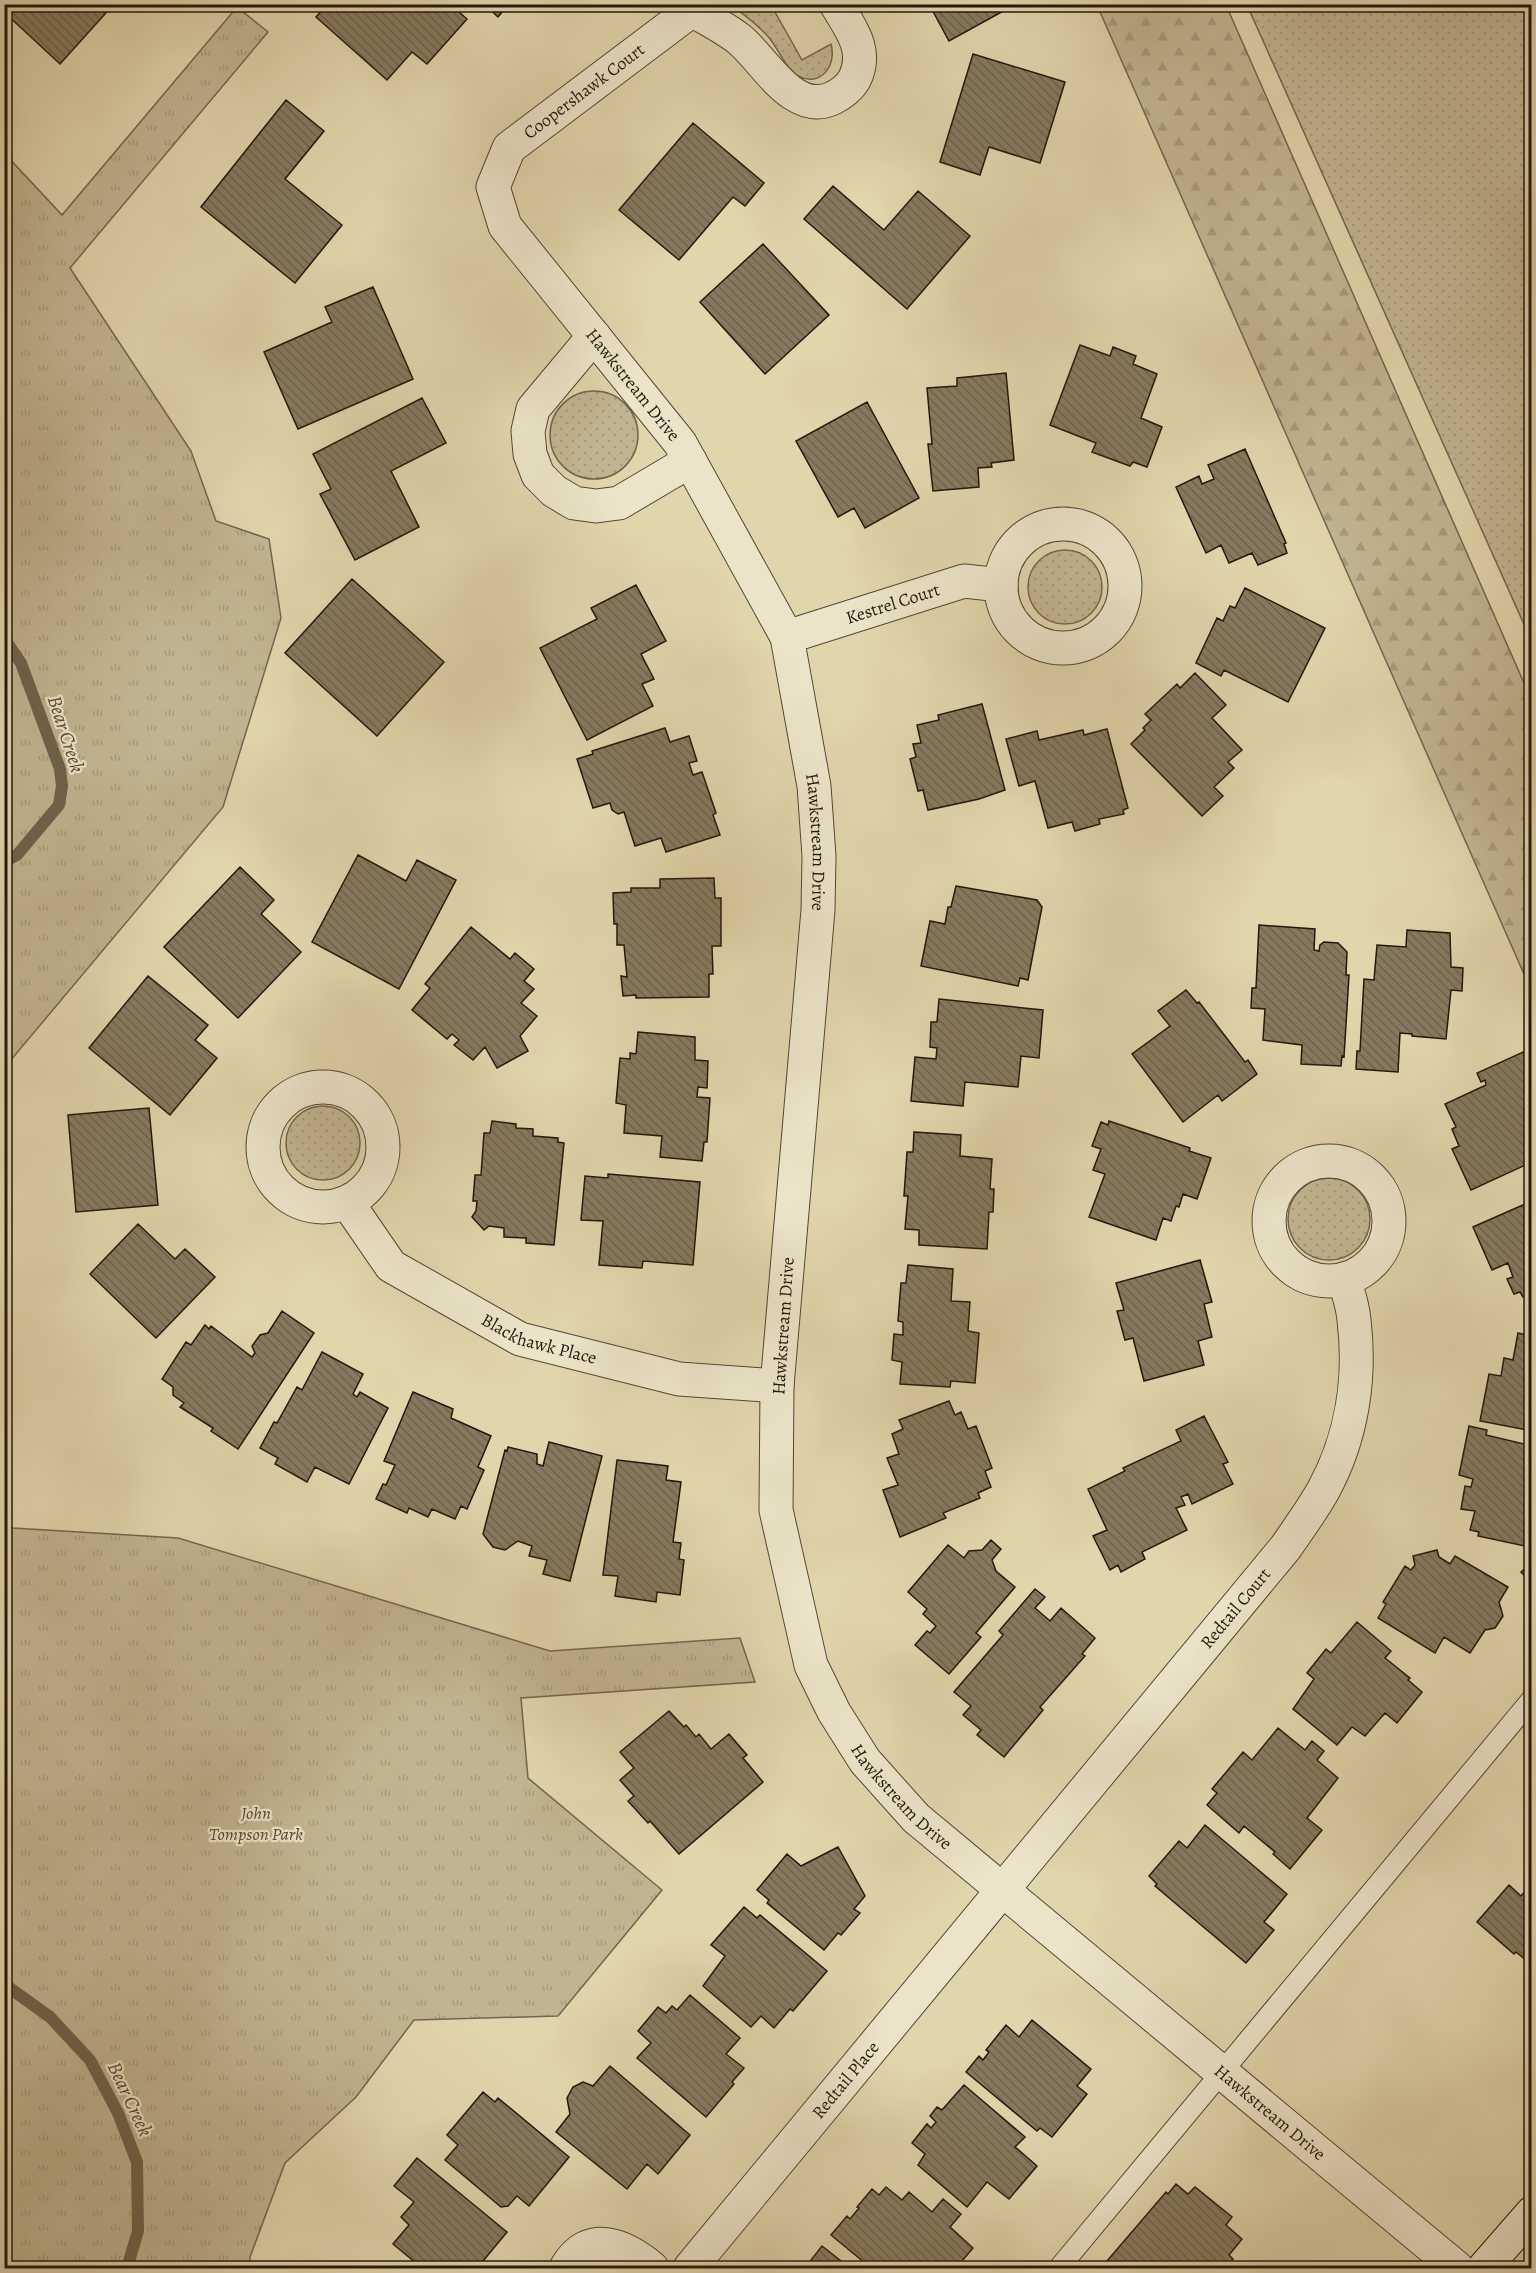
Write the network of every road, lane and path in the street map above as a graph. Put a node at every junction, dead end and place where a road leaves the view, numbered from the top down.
1 (836, 4) edge
2 (692, 7) edge
3 (494, 187) joint
4 (594, 336) junction
5 (690, 461) junction
6 (1000, 585) dead end
7 (787, 637) junction
8 (347, 1202) dead end
9 (1344, 1279) dead end
10 (777, 1386) junction
11 (1532, 1700) edge
12 (1004, 1891) junction
13 (1222, 2073) junction
14 (1532, 2213) edge
15 (566, 2268) edge
16 (652, 2268) edge
17 (690, 2268) edge
18 (1059, 2268) edge
19 (1456, 2268) edge
20 (1484, 2268) edge

1 - 2 street, Coopershawk Court
2 - 3 street, Coopershawk Court
3 - 4 street, Hawkstream Drive
4 - 5 street, Hawkstream Drive
4 - 5 street
5 - 7 street, Hawkstream Drive
6 - 7 street, Kestrel Court
7 - 10 street, Hawkstream Drive
8 - 10 street, Blackhawk Place
9 - 12 street, Redtail Court
10 - 12 street, Hawkstream Drive
11 - 13 lane
12 - 13 street, Hawkstream Drive
12 - 17 street, Redtail Place
13 - 18 lane
13 - 19 street, Hawkstream Drive
14 - 20 street
15 - 16 street

